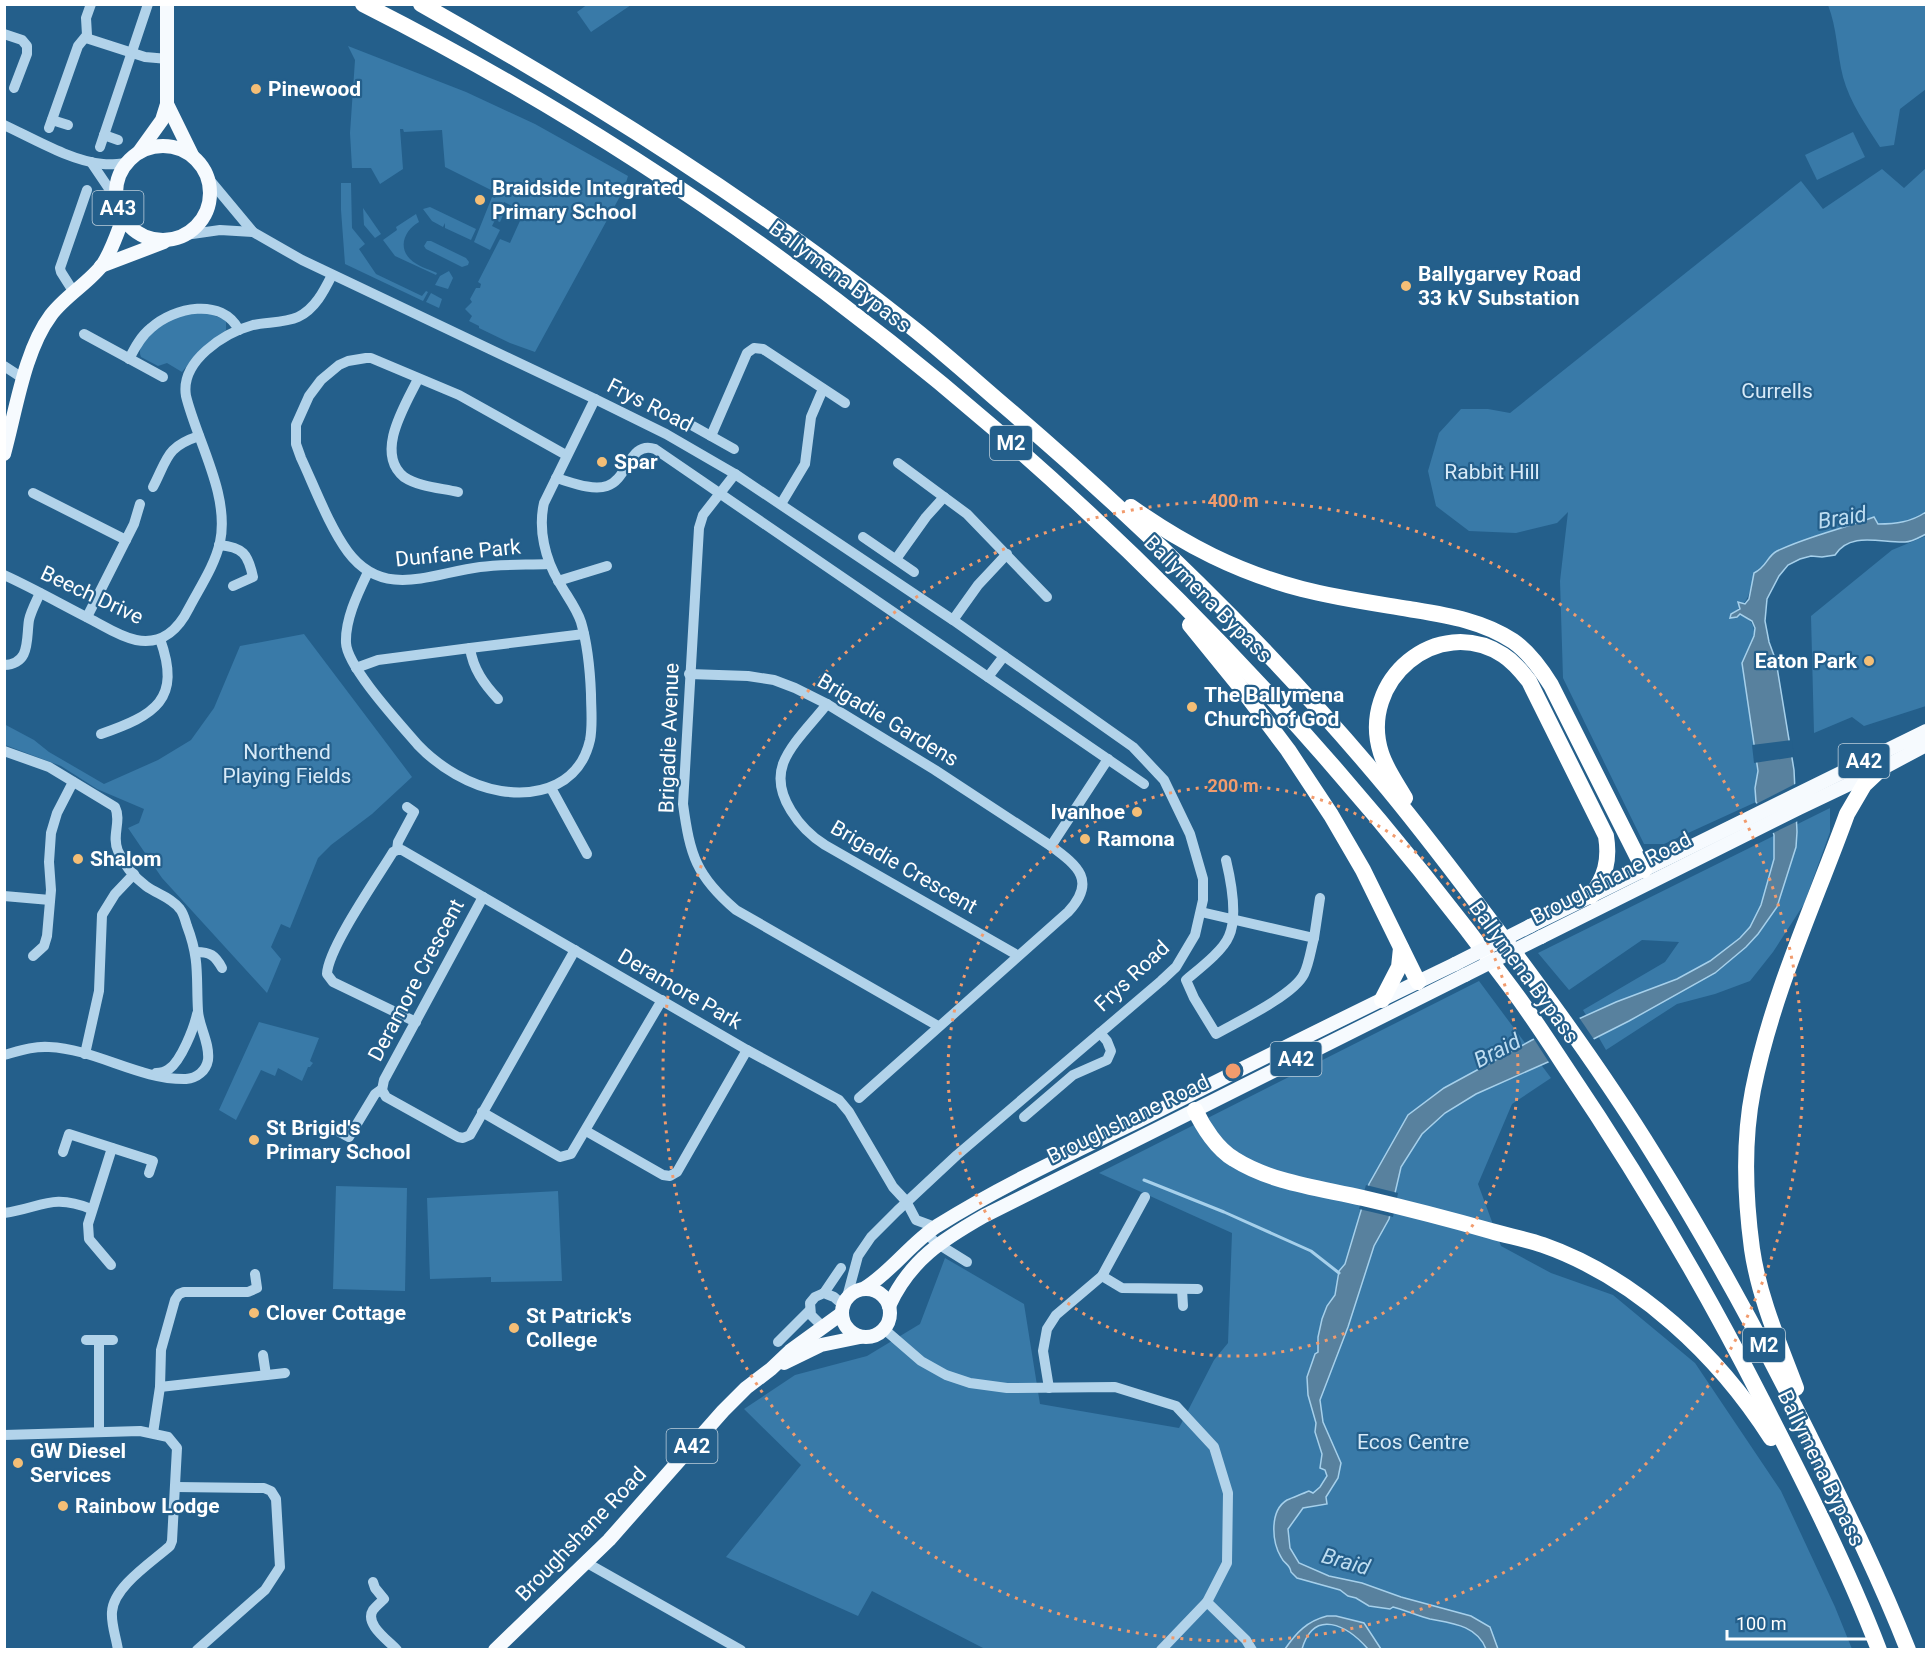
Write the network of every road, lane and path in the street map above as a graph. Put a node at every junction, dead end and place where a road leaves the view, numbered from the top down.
1 (91, 4) edge
2 (148, 4) edge
3 (167, 4) edge
4 (363, 4) edge
5 (421, 4) edge
6 (4, 34) edge
7 (86, 38) junction
8 (132, 54) junction
9 (168, 59) junction
10 (14, 88) dead end
11 (167, 104) junction
12 (4, 125) edge
13 (68, 125) dead end
14 (104, 135) junction
15 (118, 140) dead end
16 (100, 147) dead end
17 (139, 152) junction
18 (192, 155) junction
19 (91, 162) junction
20 (127, 163) junction
21 (208, 178) junction
22 (87, 190) dead end
23 (116, 199) junction
24 (123, 218) junction
25 (254, 232) junction
26 (178, 237) junction
27 (101, 266) junction
28 (332, 275) junction
29 (73, 291) junction
30 (238, 330) junction
31 (84, 334) dead end
32 (129, 358) junction
33 (4, 366) edge
34 (163, 377) dead end
35 (24, 379) junction
36 (418, 379) junction
37 (823, 389) junction
38 (595, 399) junction
39 (845, 403) dead end
40 (693, 426) dead end
41 (199, 436) junction
42 (711, 436) junction
43 (734, 449) dead end
44 (4, 454) edge
45 (566, 454) junction
46 (898, 463) dead end
47 (1081, 471) junction
48 (735, 474) junction
49 (556, 478) junction
50 (153, 487) dead end
51 (458, 492) dead end
52 (720, 492) junction
53 (33, 493) dead end
54 (944, 496) junction
55 (140, 504) dead end
56 (781, 504) junction
57 (1103, 525) junction
58 (863, 537) dead end
59 (126, 540) junction
60 (219, 545) junction
61 (1007, 554) junction
62 (896, 559) junction
63 (549, 564) junction
64 (607, 566) dead end
65 (368, 572) junction
66 (914, 572) dead end
67 (4, 575) edge
68 (558, 581) junction
69 (233, 586) dead end
70 (40, 593) junction
71 (1047, 597) dead end
72 (87, 617) junction
73 (952, 620) junction
74 (584, 634) junction
75 (160, 639) junction
76 (470, 648) junction
77 (1004, 656) junction
78 (4, 665) edge
79 (356, 668) junction
80 (689, 674) junction
81 (988, 677) junction
82 (498, 699) dead end
83 (827, 704) junction
84 (1926, 731) edge
85 (101, 734) dead end
86 (1926, 745) edge
87 (4, 751) edge
88 (1108, 759) junction
89 (1881, 769) junction
90 (73, 782) junction
91 (1144, 784) dead end
92 (551, 788) junction
93 (407, 807) dead end
94 (1759, 821) junction
95 (1051, 846) junction
96 (397, 850) junction
97 (586, 854) dead end
98 (1227, 860) dead end
99 (1446, 862) junction
100 (134, 874) junction
101 (1647, 877) junction
102 (4, 896) edge
103 (1591, 896) junction
104 (483, 897) junction
105 (1320, 898) dead end
106 (50, 900) junction
107 (1202, 912) junction
108 (1233, 920) junction
109 (1314, 938) junction
110 (1401, 947) junction
111 (575, 950) junction
112 (196, 952) junction
113 (1017, 955) junction
114 (33, 956) dead end
115 (222, 968) dead end
116 (1421, 989) junction
117 (662, 1000) junction
118 (1382, 1000) junction
119 (198, 1011) junction
120 (416, 1022) junction
121 (938, 1026) junction
122 (1100, 1033) junction
123 (747, 1050) junction
124 (85, 1054) junction
125 (4, 1055) edge
126 (152, 1074) junction
127 (382, 1089) junction
128 (1201, 1089) junction
129 (859, 1098) dead end
130 (1195, 1110) junction
131 (482, 1112) junction
132 (1024, 1117) dead end
133 (338, 1131) dead end
134 (586, 1131) junction
135 (112, 1148) junction
136 (63, 1152) dead end
137 (149, 1173) dead end
138 (1145, 1197) dead end
139 (906, 1201) junction
140 (91, 1209) junction
141 (4, 1213) edge
142 (931, 1231) junction
143 (938, 1244) junction
144 (967, 1263) dead end
145 (111, 1265) dead end
146 (841, 1268) dead end
147 (854, 1269) junction
148 (255, 1274) dead end
149 (1101, 1276) junction
150 (863, 1289) junction
151 (1182, 1289) junction
152 (1198, 1289) dead end
153 (824, 1293) junction
154 (844, 1305) junction
155 (889, 1306) junction
156 (1183, 1306) dead end
157 (809, 1311) junction
158 (824, 1328) junction
159 (884, 1329) junction
160 (860, 1337) junction
161 (86, 1340) dead end
162 (99, 1340) junction
163 (113, 1340) dead end
164 (778, 1342) dead end
165 (264, 1354) dead end
166 (771, 1369) junction
167 (285, 1373) dead end
168 (266, 1375) junction
169 (160, 1387) junction
170 (1049, 1388) junction
171 (99, 1432) junction
172 (153, 1432) junction
173 (4, 1435) edge
174 (1829, 1476) junction
175 (176, 1487) junction
176 (1815, 1504) junction
177 (587, 1563) junction
178 (373, 1581) dead end
179 (1207, 1602) junction
180 (118, 1650) edge
181 (197, 1650) edge
182 (397, 1650) edge
183 (495, 1650) edge
184 (741, 1650) edge
185 (1161, 1650) edge
186 (1252, 1650) edge
187 (1880, 1650) edge
188 (1908, 1650) edge

1 - 7 street
2 - 8 street
3 - 9 main road, A43
4 - 57 highway, Ballymena Bypass / M2
5 - 47 highway, Ballymena Bypass / M2
6 - 10 street
7 - 8 street
7 - 13 street
8 - 9 street
8 - 14 street
9 - 11 main road, A43
11 - 17 main road, A43
11 - 18 main road, A43
12 - 19 street
14 - 15 street
14 - 16 street
17 - 18 main road
17 - 20 main road, A43
18 - 21 main road, A43
19 - 20 street
19 - 23 street
20 - 23 main road, A43
21 - 25 street, Frys Road
21 - 26 main road, A43
22 - 29 street
23 - 24 main road, A43
24 - 26 main road, A43
24 - 27 main road, A43
25 - 26 street, Frys Road
25 - 28 street, Frys Road
26 - 27 main road, A43
27 - 29 main road, A43
28 - 30 street, Beech Drive
28 - 38 street, Frys Road
29 - 35 main road, A43
30 - 32 street
30 - 41 street, Beech Drive
31 - 32 street
32 - 34 street
33 - 35 street
35 - 44 main road, A43
36 - 45 street, Dunfane Park
36 - 51 street
36 - 65 street, Dunfane Park
37 - 39 street
37 - 42 street
37 - 56 street
38 - 45 street, Dunfane Park
38 - 48 street, Frys Road
40 - 42 street
41 - 50 street
41 - 60 street, Beech Drive
42 - 43 street
45 - 49 street, Dunfane Park
46 - 54 street
47 - 99 highway, Ballymena Bypass / M2
47 - 101 highway
48 - 52 street, Brigadie Avenue
48 - 56 street, Frys Road
49 - 52 street, Frys Road
49 - 63 street, Dunfane Park
52 - 80 street, Brigadie Avenue
52 - 81 street, Frys Road
53 - 59 street
54 - 61 street
54 - 62 street
55 - 59 street
56 - 73 street, Frys Road
57 - 110 highway
57 - 176 highway, Ballymena Bypass / M2
58 - 62 street
59 - 72 street
60 - 69 street
60 - 75 street, Beech Drive
61 - 71 street
61 - 73 street
62 - 66 street
63 - 65 street, Dunfane Park
63 - 68 street
64 - 68 street
65 - 79 street
67 - 70 street, Beech Drive
68 - 74 street
70 - 72 street, Beech Drive
70 - 78 street
72 - 75 street, Beech Drive
73 - 77 street, Frys Road
74 - 76 street
74 - 92 street
75 - 85 street
76 - 79 street
76 - 82 street
77 - 81 street
77 - 107 street, Frys Road
79 - 92 street
80 - 83 street, Brigadie Gardens
80 - 121 street, Brigadie Avenue
81 - 88 street, Frys Road
83 - 95 street, Brigadie Gardens
83 - 113 street, Brigadie Crescent
84 - 94 main road, A42
86 - 89 main road, A42
87 - 90 street
88 - 91 street, Frys Road
88 - 95 street
89 - 94 main road, A42
89 - 174 highway
90 - 100 street
90 - 106 street
92 - 97 street
93 - 96 street
94 - 101 main road, A42
95 - 113 street, Brigadie Gardens
96 - 104 street, Deramore Park
96 - 120 street
98 - 108 street
99 - 103 highway
99 - 174 highway, Ballymena Bypass / M2
100 - 112 street
100 - 124 street
101 - 103 main road, A42
101 - 116 main road, Broughshane Road / A42, bridge
102 - 106 street
103 - 116 main road, Broughshane Road / A42, bridge
104 - 111 street, Deramore Park
104 - 120 street, Deramore Crescent
105 - 109 street
106 - 114 street
107 - 108 street
107 - 122 street, Frys Road
108 - 109 street
108 - 109 street
110 - 116 highway
110 - 118 highway
111 - 117 street, Deramore Park
111 - 131 street, Deramore Crescent
112 - 115 street
112 - 119 street
113 - 121 street, Brigadie Gardens
116 - 118 main road, Broughshane Road / A42
116 - 130 main road, Broughshane Road / A42
117 - 123 street, Deramore Park
117 - 134 street
118 - 128 main road, Broughshane Road / A42
119 - 126 street
119 - 126 street
120 - 127 street, Deramore Crescent
121 - 129 street, Brigadie Gardens
122 - 132 street
122 - 139 street, Frys Road
123 - 134 street
123 - 139 street, Deramore Park
124 - 125 street
124 - 126 street
127 - 131 street, Deramore Crescent
127 - 133 street
128 - 130 main road
128 - 142 main road, Broughshane Road / A42
130 - 143 main road, Broughshane Road / A42
130 - 176 highway
131 - 134 street
135 - 136 street
135 - 137 street
135 - 140 street
138 - 149 street
139 - 142 street, Deramore Park
139 - 147 street, Frys Road
140 - 141 street
140 - 145 street
142 - 143 street, Deramore Park
142 - 150 main road, Broughshane Road / A42
143 - 144 street, Deramore Park
143 - 155 main road, Broughshane Road / A42
146 - 153 street
147 - 150 street
147 - 154 street, Frys Road
148 - 169 street
149 - 151 street
149 - 170 street
150 - 154 main road, A42
150 - 155 main road
151 - 152 street
151 - 156 street
153 - 154 street
153 - 157 street
154 - 158 main road, A42
154 - 160 main road
155 - 159 main road, A42
157 - 158 street
157 - 164 street
158 - 166 main road, A42
159 - 160 main road, A42
159 - 170 street
160 - 166 main road, A42
161 - 162 street
162 - 163 street
162 - 171 street
165 - 168 street
166 - 177 main road, Broughshane Road / A42
167 - 168 street
168 - 169 street
169 - 172 street
170 - 179 street
171 - 172 street
171 - 173 street
172 - 175 street
174 - 188 highway, Ballymena Bypass / M2
175 - 180 street
175 - 181 street
176 - 187 highway, Ballymena Bypass / M2
177 - 183 main road, Broughshane Road / A42
177 - 184 street
178 - 182 street
179 - 185 street
179 - 186 street

